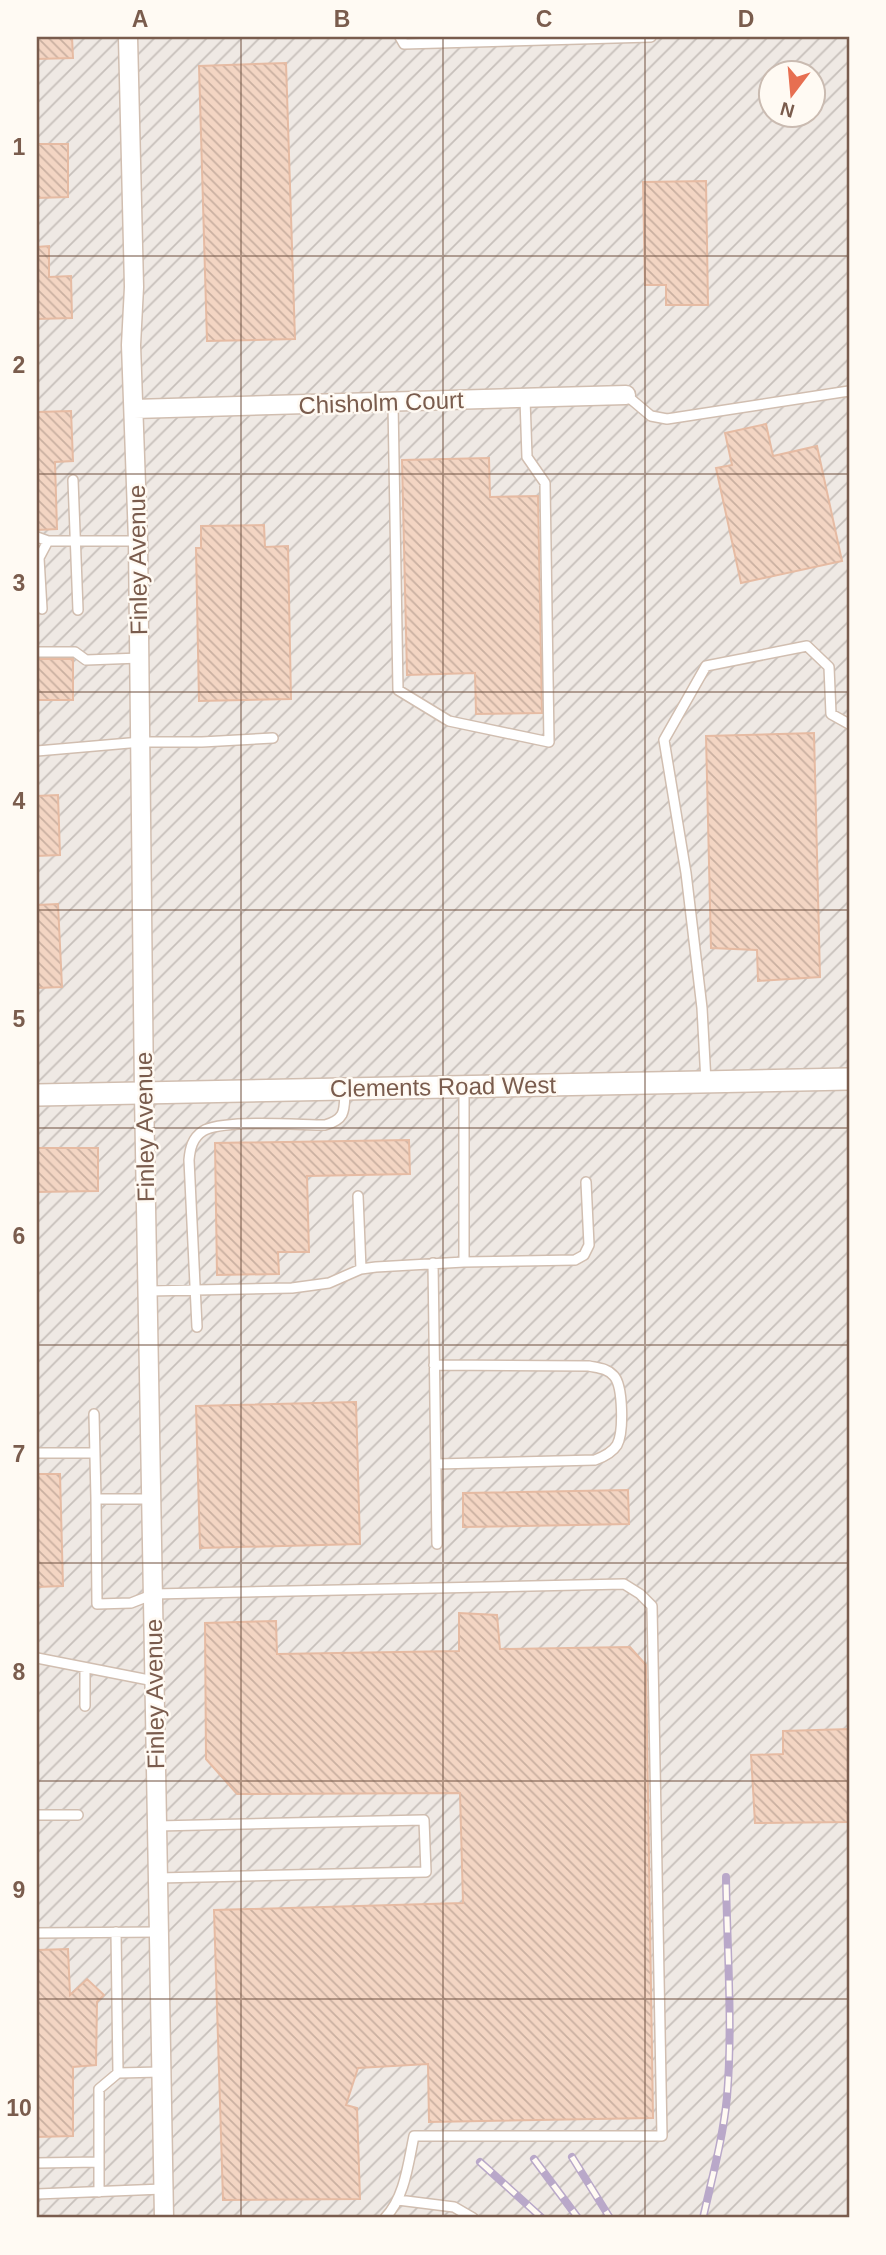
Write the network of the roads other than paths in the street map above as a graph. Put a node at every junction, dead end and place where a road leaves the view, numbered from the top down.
1 (128, 37) edge
2 (400, 37) edge
3 (651, 37) edge
4 (849, 391) edge
5 (626, 395) joint
6 (525, 398) junction
7 (393, 403) junction
8 (135, 409) junction
9 (73, 480) dead end
10 (37, 537) edge
11 (48, 541) junction
12 (138, 541) junction
13 (74, 542) junction
14 (42, 609) dead end
15 (78, 610) dead end
16 (37, 652) edge
17 (140, 658) junction
18 (849, 724) edge
19 (274, 738) dead end
20 (141, 742) junction
21 (37, 751) edge
22 (849, 1079) edge
23 (706, 1082) junction
24 (464, 1088) junction
25 (345, 1090) junction
26 (144, 1094) junction
27 (37, 1096) edge
28 (586, 1182) dead end
29 (358, 1196) dead end
30 (464, 1262) junction
31 (433, 1264) junction
32 (361, 1269) junction
33 (195, 1290) junction
34 (149, 1291) junction
35 (197, 1327) dead end
36 (434, 1365) junction
37 (94, 1414) dead end
38 (37, 1453) edge
39 (95, 1453) junction
40 (436, 1464) junction
41 (96, 1499) junction
42 (152, 1499) junction
43 (437, 1544) dead end
44 (153, 1594) junction
45 (37, 1658) edge
46 (85, 1668) junction
47 (155, 1681) junction
48 (85, 1706) dead end
49 (37, 1815) edge
50 (78, 1815) dead end
51 (157, 1826) junction
52 (158, 1878) junction
53 (159, 1931) junction
54 (116, 1932) junction
55 (37, 1933) edge
56 (118, 2073) junction
57 (161, 2073) junction
58 (99, 2162) junction
59 (37, 2163) edge
60 (163, 2189) junction
61 (99, 2192) junction
62 (37, 2194) edge
63 (398, 2200) junction
64 (164, 2218) edge
65 (385, 2218) edge
66 (473, 2218) edge

1 - 8 street, Finley Avenue
2 - 3 lane
4 - 5 lane
5 - 6 street, Chisholm Court
6 - 7 street, Chisholm Court
6 - 7 lane
7 - 8 street, Chisholm Court
8 - 12 street, Finley Avenue
9 - 13 lane
10 - 11 lane
11 - 13 lane
11 - 14 lane
12 - 13 lane
12 - 17 street, Finley Avenue
13 - 15 lane
16 - 17 lane
17 - 20 street, Finley Avenue
18 - 23 lane
19 - 20 lane
20 - 21 lane
20 - 26 street, Finley Avenue
22 - 23 street, Clements Road West
23 - 24 street, Clements Road West
24 - 25 street, Clements Road West
24 - 30 lane
25 - 26 street, Clements Road West
25 - 33 lane
26 - 27 street, Clements Road West
26 - 34 street, Finley Avenue
28 - 30 lane
29 - 32 lane
30 - 31 lane
31 - 32 lane
31 - 36 lane
32 - 33 lane
33 - 34 lane
33 - 35 lane
34 - 42 street, Finley Avenue
36 - 40 lane
36 - 40 lane
37 - 39 lane
38 - 39 lane
39 - 41 lane
40 - 43 lane
41 - 42 lane
41 - 44 lane
42 - 44 street, Finley Avenue
44 - 47 street, Finley Avenue
44 - 63 lane
45 - 46 lane
46 - 47 lane
46 - 48 lane
47 - 51 street, Finley Avenue
49 - 50 lane
51 - 52 street, Finley Avenue
51 - 52 lane
52 - 53 street, Finley Avenue
53 - 54 lane
53 - 57 street, Finley Avenue
54 - 55 lane
54 - 56 lane
56 - 57 lane
56 - 58 lane
57 - 60 street, Finley Avenue
58 - 59 lane
58 - 61 lane
60 - 61 lane
60 - 64 street, Finley Avenue
61 - 62 lane
63 - 65 lane
63 - 66 lane

